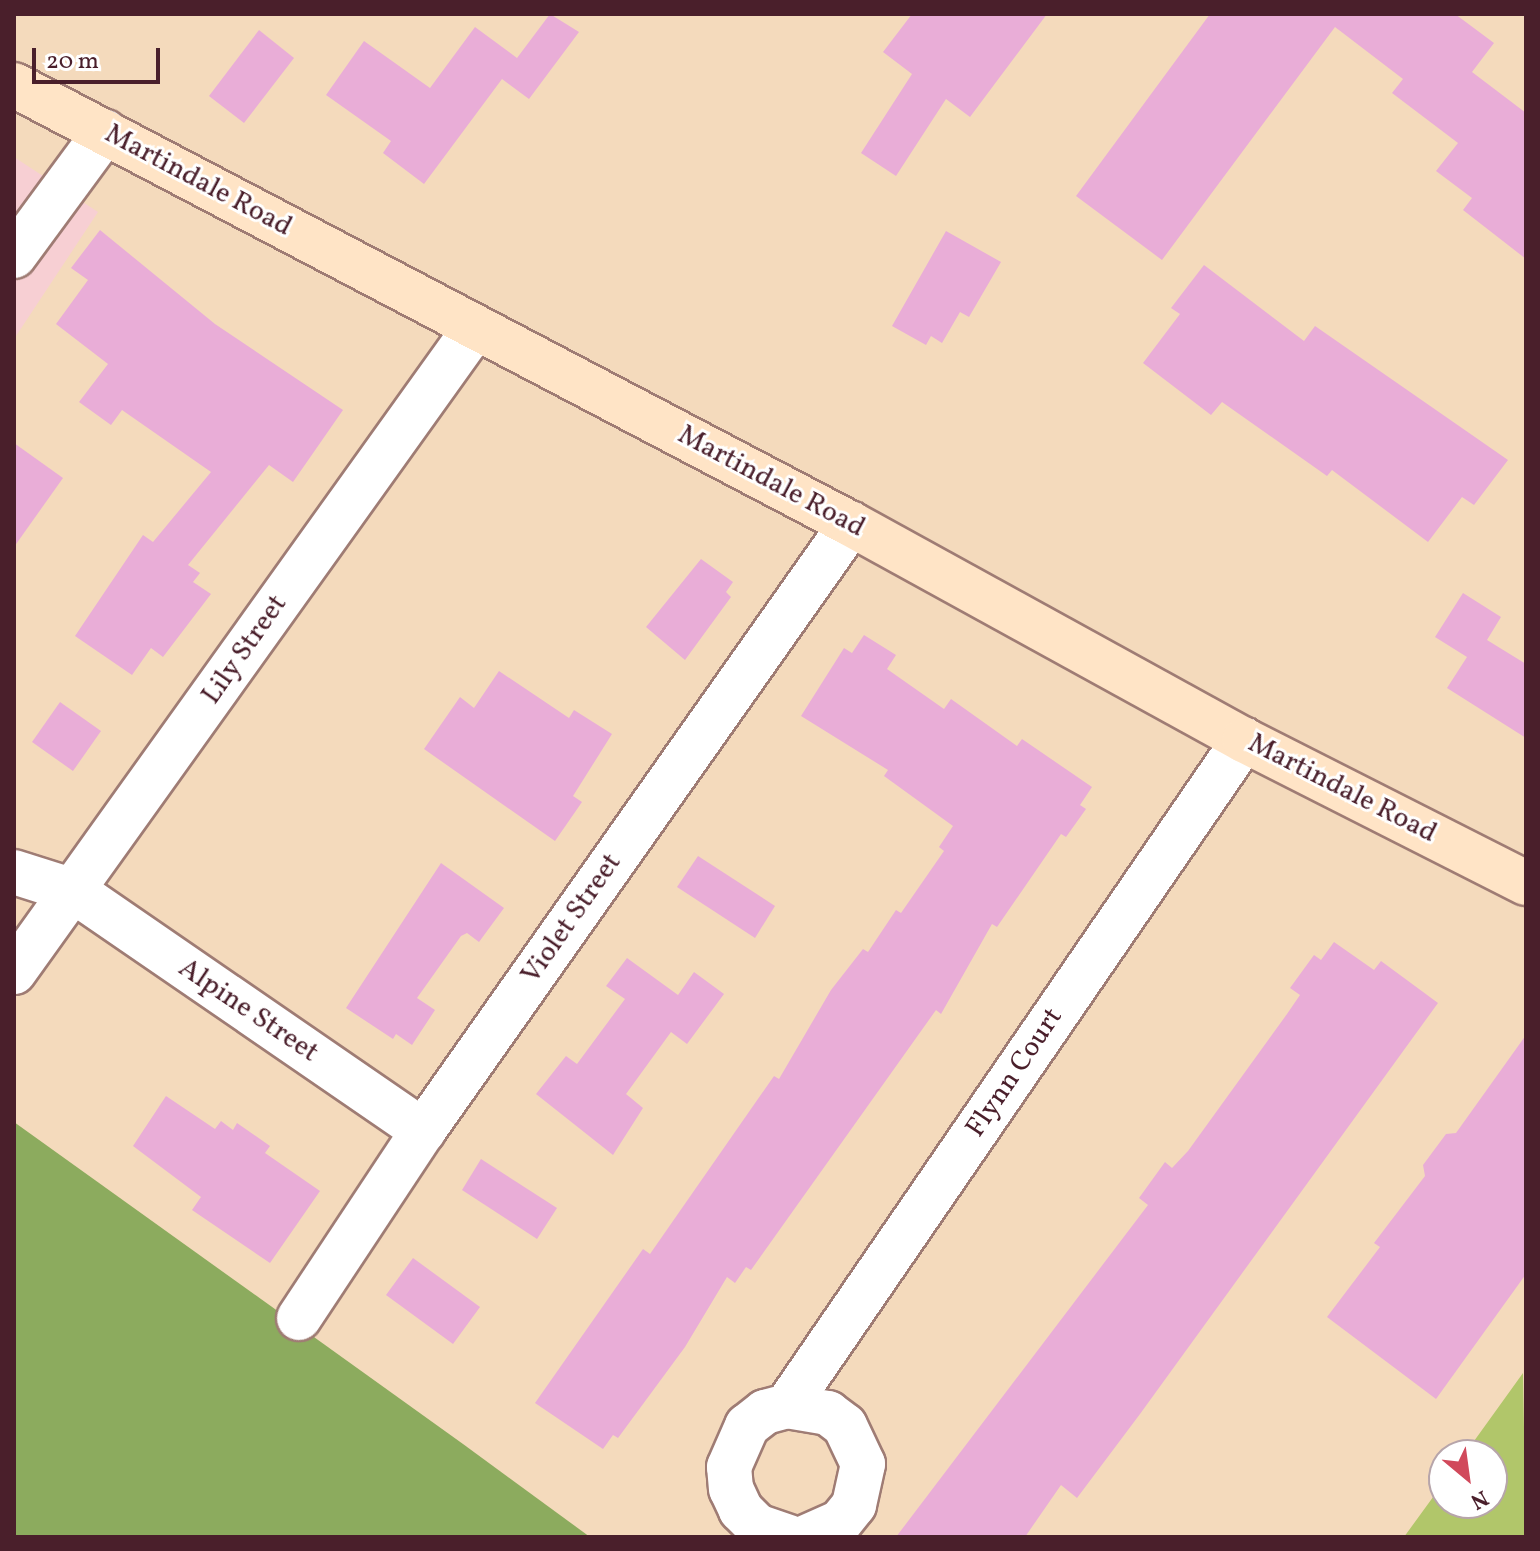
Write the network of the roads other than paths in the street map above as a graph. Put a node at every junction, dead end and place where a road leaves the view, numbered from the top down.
1 (14, 85) edge
2 (105, 132) junction
3 (14, 256) edge
4 (475, 328) junction
5 (851, 524) junction
6 (1244, 740) junction
7 (14, 872) edge
8 (1526, 883) edge
9 (74, 891) junction
10 (14, 972) edge
11 (423, 1131) junction
12 (299, 1318) dead end
13 (787, 1406) junction
14 (789, 1537) edge
15 (806, 1537) edge

1 - 2 main road, Martindale Road
2 - 3 street
2 - 4 main road, Martindale Road
4 - 5 main road, Martindale Road
4 - 9 street, Lily Street
5 - 6 main road, Martindale Road
5 - 11 street, Violet Street
6 - 8 main road, Martindale Road
6 - 13 street, Flynn Court
7 - 9 street, Alpine Street
9 - 10 street, Lily Street
9 - 11 street, Alpine Street
11 - 12 street, Violet Street
13 - 14 street
13 - 15 street

